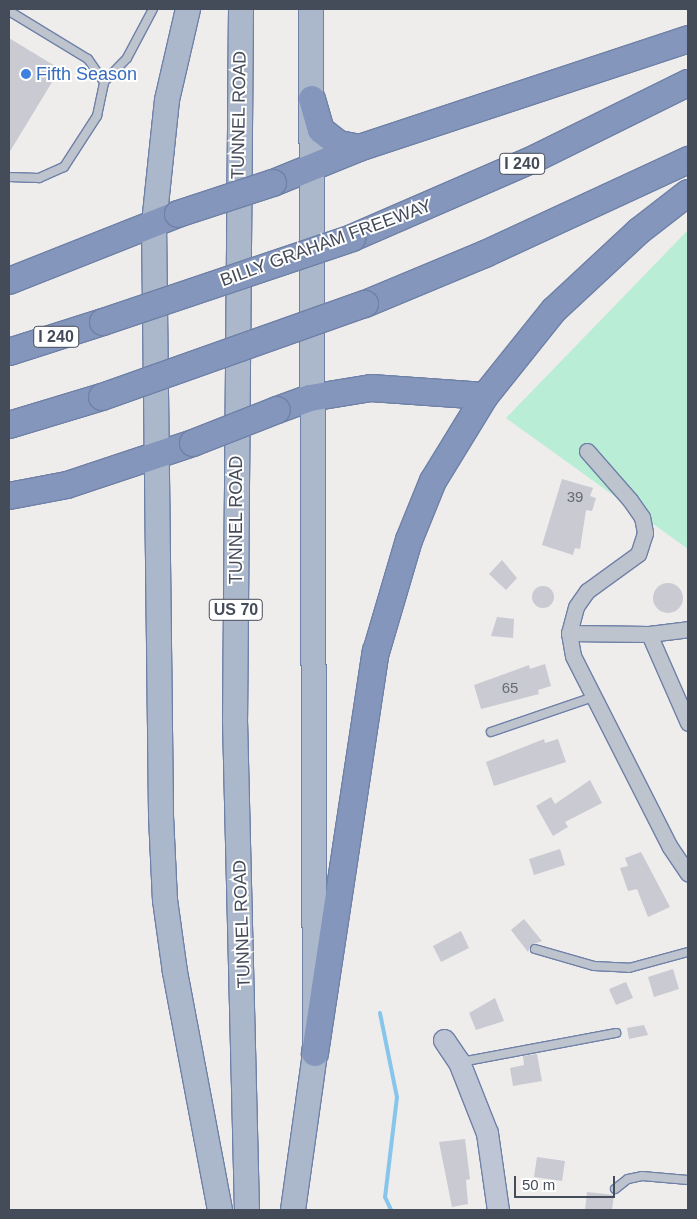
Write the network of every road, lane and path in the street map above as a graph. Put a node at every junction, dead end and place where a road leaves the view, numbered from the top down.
1 (153, 9) edge
2 (188, 9) edge
3 (241, 9) edge
4 (311, 9) edge
5 (9, 11) edge
6 (688, 39) edge
7 (104, 82) junction
8 (688, 83) edge
9 (312, 99) junction
10 (359, 148) junction
11 (688, 160) edge
12 (308, 170) junction
13 (9, 177) edge
14 (688, 193) edge
15 (166, 219) junction
16 (9, 281) edge
17 (9, 352) edge
18 (486, 396) junction
19 (310, 398) junction
20 (9, 425) edge
21 (587, 451) dead end
22 (156, 458) junction
23 (9, 496) edge
24 (688, 629) edge
25 (569, 633) junction
26 (649, 634) junction
27 (593, 697) junction
28 (688, 723) edge
29 (490, 732) dead end
30 (688, 874) edge
31 (535, 949) dead end
32 (688, 952) edge
33 (616, 1032) dead end
34 (444, 1040) dead end
35 (315, 1052) junction
36 (459, 1062) junction
37 (688, 1180) edge
38 (615, 1189) dead end
39 (220, 1210) edge
40 (247, 1210) edge
41 (293, 1210) edge
42 (498, 1210) edge

1 - 7 lane
2 - 15 main road
3 - 40 main road, TUNNEL ROAD / US 70
4 - 9 main road
5 - 7 lane
6 - 10 highway
7 - 13 lane
8 - 17 highway, BILLY GRAHAM FREEWAY / I 240, bridge
9 - 10 highway
9 - 12 main road
10 - 12 highway
11 - 20 highway, bridge
12 - 15 highway, bridge
12 - 19 main road
14 - 18 highway
15 - 16 highway
15 - 22 main road
18 - 19 highway
18 - 35 highway
19 - 22 highway, bridge
19 - 35 main road
21 - 25 street
22 - 23 highway
22 - 39 main road
24 - 26 street
25 - 26 street
25 - 27 street
26 - 28 street
27 - 29 lane
27 - 30 street
31 - 32 lane
33 - 36 lane
34 - 36 street
35 - 41 main road
36 - 42 street
37 - 38 lane

